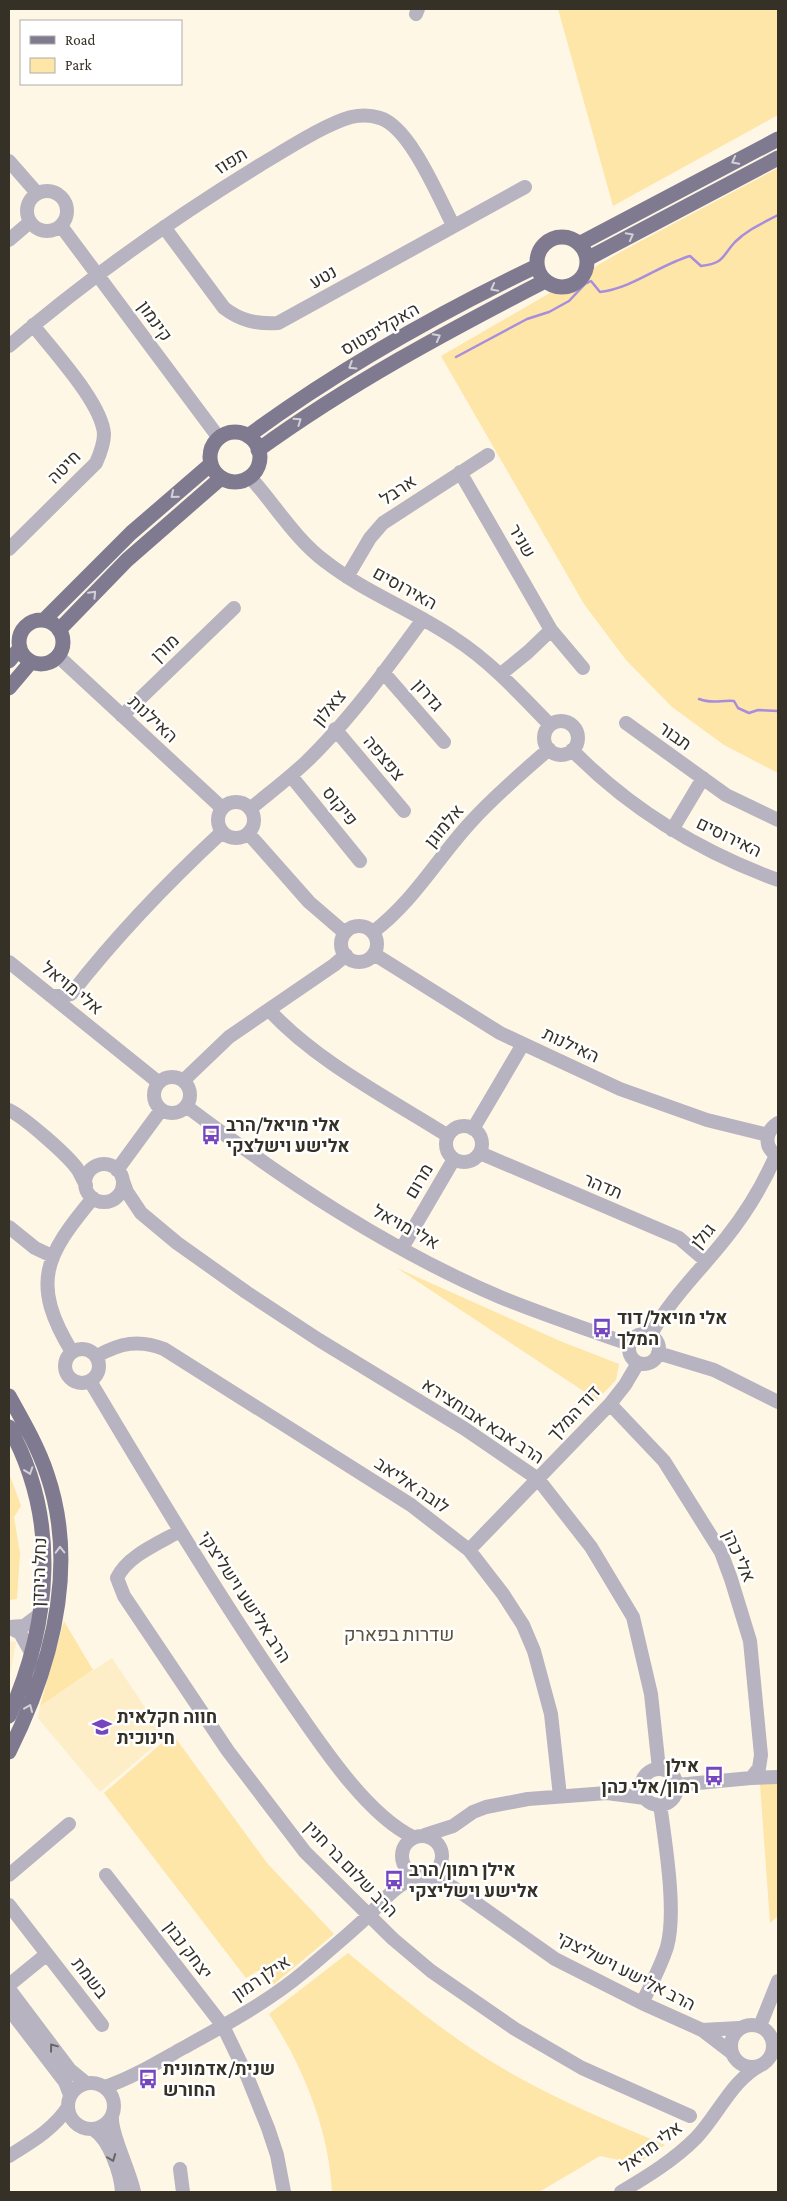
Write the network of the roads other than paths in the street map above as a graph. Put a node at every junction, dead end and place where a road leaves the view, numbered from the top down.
1 (778, 139) edge
2 (778, 158) edge
3 (9, 160) edge
4 (525, 187) dead end
5 (37, 193) junction
6 (30, 222) junction
7 (62, 226) junction
8 (453, 226) junction
9 (164, 227) junction
10 (9, 240) edge
11 (579, 244) junction
12 (587, 259) junction
13 (537, 266) junction
14 (98, 275) junction
15 (545, 280) junction
16 (33, 326) junction
17 (9, 346) edge
18 (248, 436) junction
19 (219, 438) junction
20 (258, 450) junction
21 (488, 455) dead end
22 (211, 464) junction
23 (460, 472) junction
24 (250, 477) junction
25 (221, 478) junction
26 (9, 549) edge
27 (347, 577) junction
28 (234, 608) dead end
29 (423, 618) junction
30 (44, 620) junction
31 (59, 630) junction
32 (551, 630) junction
33 (20, 648) junction
34 (59, 657) junction
35 (9, 661) edge
36 (31, 662) junction
37 (584, 668) dead end
38 (383, 672) junction
39 (501, 674) junction
40 (9, 688) edge
41 (122, 716) junction
42 (626, 723) dead end
43 (550, 725) junction
44 (335, 729) junction
45 (444, 742) dead end
46 (549, 749) junction
47 (572, 750) junction
48 (291, 776) junction
49 (703, 778) junction
50 (222, 808) junction
51 (250, 809) junction
52 (404, 811) dead end
53 (778, 820) edge
54 (672, 830) junction
55 (222, 832) junction
56 (248, 833) junction
57 (360, 860) dead end
58 (778, 880) edge
59 (373, 932) junction
60 (345, 933) junction
61 (374, 954) junction
62 (346, 955) junction
63 (9, 962) edge
64 (71, 994) junction
65 (53, 996) junction
66 (269, 1010) junction
67 (72, 1011) junction
68 (523, 1044) junction
69 (183, 1081) junction
70 (158, 1082) junction
71 (186, 1106) junction
72 (9, 1110) edge
73 (161, 1110) junction
74 (778, 1123) edge
75 (474, 1129) junction
76 (768, 1135) junction
77 (448, 1136) junction
78 (61, 1152) junction
79 (480, 1153) junction
80 (777, 1156) edge
81 (454, 1159) junction
82 (102, 1164) junction
83 (120, 1176) junction
84 (86, 1185) junction
85 (99, 1200) junction
86 (141, 1212) junction
87 (9, 1227) edge
88 (402, 1248) junction
89 (52, 1256) junction
90 (706, 1261) junction
91 (650, 1336) junction
92 (629, 1344) junction
93 (72, 1352) junction
94 (658, 1353) junction
95 (97, 1356) junction
96 (638, 1363) junction
97 (90, 1381) junction
98 (9, 1396) edge
99 (778, 1402) edge
100 (610, 1404) junction
101 (9, 1427) edge
102 (538, 1479) junction
103 (180, 1531) junction
104 (469, 1550) junction
105 (40, 1614) junction
106 (9, 1627) edge
107 (32, 1654) junction
108 (9, 1716) edge
109 (9, 1752) edge
110 (761, 1756) junction
111 (660, 1769) junction
112 (778, 1775) edge
113 (751, 1778) junction
114 (642, 1779) junction
115 (677, 1785) junction
116 (607, 1793) junction
117 (560, 1796) junction
118 (645, 1798) junction
119 (660, 1804) junction
120 (387, 1820) junction
121 (69, 1824) dead end
122 (453, 1826) junction
123 (419, 1836) junction
124 (442, 1856) junction
125 (402, 1860) junction
126 (9, 1874) edge
127 (106, 1875) dead end
128 (421, 1876) junction
129 (391, 1891) junction
130 (459, 1891) junction
131 (9, 1905) edge
132 (368, 1916) junction
133 (47, 1954) junction
134 (778, 1981) edge
135 (9, 1987) edge
136 (642, 2003) junction
137 (9, 2009) edge
138 (102, 2025) dead end
139 (223, 2026) junction
140 (760, 2026) junction
141 (740, 2028) junction
142 (702, 2030) junction
143 (733, 2056) junction
144 (771, 2058) edge
145 (135, 2074) junction
146 (86, 2083) junction
147 (737, 2083) junction
148 (105, 2087) junction
149 (69, 2101) junction
150 (114, 2101) junction
151 (690, 2116) dead end
152 (112, 2118) junction
153 (51, 2127) junction
154 (87, 2128) junction
155 (9, 2156) edge
156 (180, 2169) dead end
157 (122, 2192) edge
158 (134, 2192) edge
159 (183, 2192) edge
160 (284, 2192) edge
161 (621, 2192) edge

1 -> 11 main road
12 -> 2 main road
3 - 5 street
4 - 8 street, נטע
5 - 6 street
5 - 7 street
6 - 7 street
6 - 10 street
7 - 14 street, קינמון
8 - 9 street, נטע
8 - 9 street, תפוז
9 - 14 street, תפוז
11 - 12 main road
11 - 13 main road
12 - 15 main road
13 - 15 main road
13 -> 18 main road, האקליפטוס
14 - 16 street, תפוז
14 - 19 street, קינמון
20 -> 15 main road, האקליפטוס
16 - 17 street, תפוז
16 - 26 street, חיטה
18 - 19 main road
18 - 20 main road
19 - 22 main road
20 - 24 main road
21 - 23 street, ארבל
22 - 25 main road
22 -> 30 main road
23 - 27 street, ארבל
23 - 32 street, שניר
24 - 25 main road
24 - 27 street, האירוסים
31 -> 25 main road
27 - 29 street, האירוסים
28 - 41 street, מורן
29 - 38 street, צאלון
29 - 39 street, האירוסים
30 - 31 main road
30 - 33 main road
31 - 34 main road
32 - 37 street, שניר
32 - 39 street
33 - 35 main road
33 - 36 main road
34 - 36 main road
34 - 41 street, האילנות
36 - 40 main road
38 - 44 street, צאלון
38 - 45 street, גדרון
39 - 43 street, האירוסים
41 - 50 street, האילנות
42 - 49 street, תבור
43 - 46 street
43 - 47 street
44 - 48 street, צאלון
44 - 52 street, צפצפה
46 - 47 street
46 - 59 street, אלמוגן
47 - 54 street, האירוסים
48 - 51 street, צאלון
48 - 57 street, פיקוס
49 - 53 street, תבור
49 - 54 street
50 - 51 street
50 - 55 street
51 - 56 street
54 - 58 street, האירוסים
55 - 56 street
55 - 64 street
56 - 60 street
59 - 60 street
59 - 61 street
60 - 62 street
61 - 62 street
61 - 68 street, האילנות
62 - 66 street
63 - 65 street, אלי מויאל
64 - 65 street
64 - 67 street
65 - 67 street, אלי מויאל
66 - 69 street
66 - 77 street
67 - 70 street, אלי מויאל
68 - 75 street
68 - 76 street, האילנות
69 - 70 street
69 - 71 street
70 - 73 street
71 - 73 street
71 - 88 street, אלי מויאל
72 - 78 street
73 - 83 street
74 - 76 street
75 - 77 street
75 - 79 street
76 - 80 street
77 - 81 street
78 - 82 street
78 - 84 street
79 - 81 street
79 - 90 street, תדהר
80 - 90 street, גולן
81 - 88 street, מרום
82 - 83 street
82 - 84 street
83 - 85 street
83 - 86 street, הרב אבא אבוחצירא
84 - 85 street
85 - 86 street, הרב אבא אבוחצירא
85 - 89 street
86 - 102 street, הרב אבא אבוחצירא
87 - 89 street
88 - 92 street, אלי מויאל
89 - 93 street
90 - 91 street, גולן
91 - 92 street
91 - 94 street
92 - 96 street
93 - 95 street
93 - 97 street
94 - 96 street
94 - 99 street
95 - 97 street
95 - 104 street, לובה אליאב
96 - 100 street, דוד המלך
97 - 103 street, הרב אלישע וישליצקי
109 -> 98 main road, נחל הירדן
100 - 102 street, דוד המלך
100 - 110 street, אלי כהן
101 -> 105 main road, נחל הירדן
102 - 104 street, דוד המלך
102 - 111 street, הרב אבא אבוחצירא
103 - 120 street, הרב אלישע וישליצקי
103 - 132 street, הרב שלום בר חנין
104 - 117 street, לובה אליאב
105 - 106 street
105 - 107 main road, נחל הירדן
106 - 107 street
107 - 108 main road, נחל הירדן
110 - 112 street
110 - 113 street, אלי כהן
111 - 114 street
111 - 115 street
112 - 113 street
113 - 115 street
114 - 116 street
114 - 118 street
115 - 119 street
116 - 117 street
116 - 118 street
117 - 122 street
118 - 119 street
119 - 136 street
120 - 123 street, הרב אלישע וישליצקי
120 - 125 street, הרב אלישע וישליצקי
121 - 126 street
122 - 123 street
122 - 124 street
123 - 124 street
123 - 125 street
124 - 128 street
124 - 130 street, הרב אלישע וישליצקי
125 - 128 street
125 - 129 street, אילן רמון
127 - 139 street, יצחק נבון
128 - 129 street, אילן רמון
128 - 130 street, הרב אלישע וישליצקי
129 - 132 street, אילן רמון
130 - 136 street, הרב אלישע וישליצקי
131 - 133 street, בשמת
132 - 139 street, אילן רמון
132 - 151 street, הרב שלום בר חנין
133 - 135 street, בשמת
133 - 138 street, בשמת
134 - 140 street
146 -> 135 street
136 - 142 street, הרב אלישע וישליצקי
137 - 149 street
139 - 145 street, אילן רמון
139 - 160 street, יצחק נבון
140 - 141 street
140 - 144 street
141 - 142 street, הרב אלישע וישליצקי
141 - 143 street
142 - 143 street, הרב אלישע וישליצקי
143 - 144 street
143 - 147 street
144 - 147 street, אלי מויאל
145 - 148 street, אילן רמון
145 - 150 street, אילן רמון
146 - 148 street
146 - 149 street
147 - 161 street, אלי מויאל
148 - 150 street
149 - 153 street
149 - 154 street
150 - 152 street
152 - 154 street
152 - 158 street
153 - 154 street
153 - 155 street
154 -> 157 street
156 - 159 street

